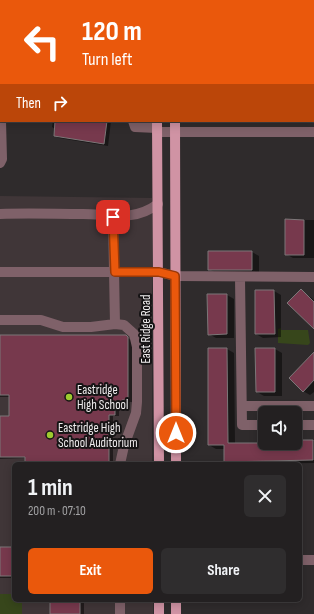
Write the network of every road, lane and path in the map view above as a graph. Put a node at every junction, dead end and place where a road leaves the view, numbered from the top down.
1 (1, 122) edge
2 (133, 122) edge
3 (175, 122) edge
4 (157, 127) edge
5 (175, 132) junction
6 (314, 132) edge
7 (0, 163) edge
8 (158, 204) junction
9 (0, 214) edge
10 (113, 217) junction
11 (0, 272) edge
12 (115, 272) junction
13 (159, 272) junction
14 (175, 276) junction
15 (314, 277) edge
16 (240, 278) junction
17 (0, 320) edge
18 (115, 324) junction
19 (242, 406) junction
20 (314, 406) edge
21 (258, 425) edge
22 (302, 425) edge
23 (314, 425) edge
24 (120, 462) edge
25 (159, 462) edge
26 (176, 462) edge
27 (302, 560) edge
28 (314, 560) edge
29 (120, 602) edge
30 (159, 602) edge
31 (176, 602) edge
32 (120, 614) edge
33 (159, 614) edge
34 (176, 614) edge

1 - 7 street
2 - 4 street
3 - 5 main road
4 - 5 street
4 - 8 main road, East Ridge Road
5 - 6 street
5 - 14 main road
8 - 10 street
8 - 13 main road, East Ridge Road
9 - 10 street
10 - 12 street
11 - 12 street
12 - 13 street
12 - 18 street
13 - 14 street
13 - 25 main road, East Ridge Road
14 - 16 street
14 - 26 main road
15 - 16 street
16 - 19 street
17 - 18 street
18 - 24 street
19 - 20 street
19 - 21 street
22 - 23 street
27 - 28 street
29 - 32 street
30 - 33 main road
31 - 34 main road

